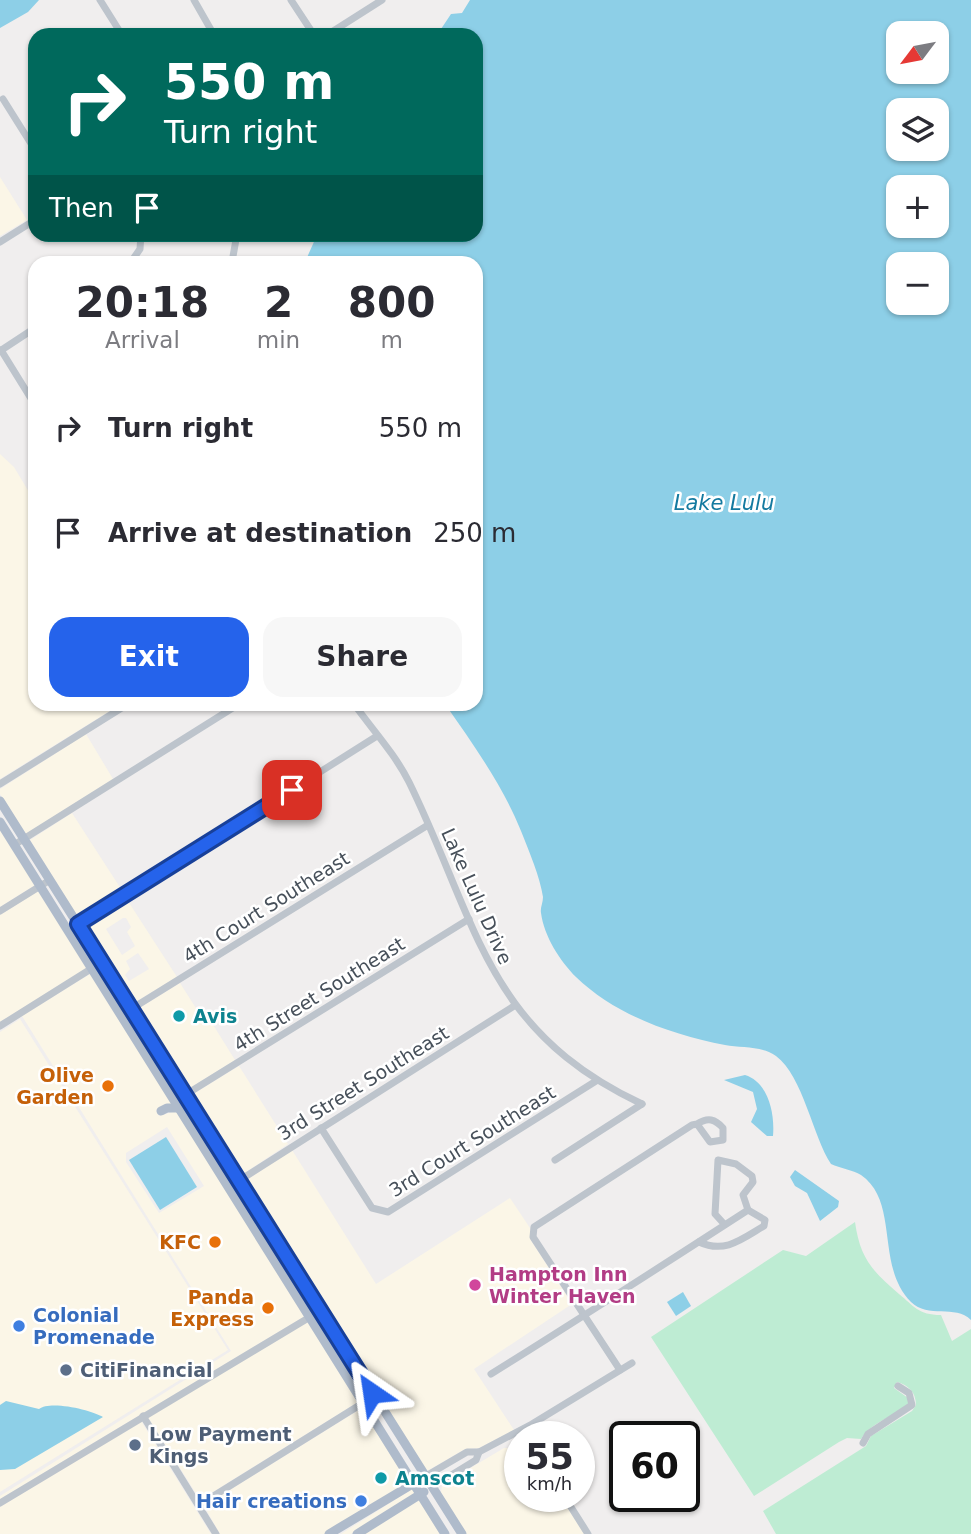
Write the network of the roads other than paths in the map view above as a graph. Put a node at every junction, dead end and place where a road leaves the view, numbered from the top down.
1 (100, 0) edge
2 (194, 0) edge
3 (291, 0) edge
4 (382, 0) edge
5 (118, 28) edge
6 (210, 28) edge
7 (309, 28) edge
8 (338, 28) edge
9 (3, 99) dead end
10 (28, 139) edge
11 (28, 224) edge
12 (0, 242) edge
13 (28, 332) edge
14 (0, 350) edge
15 (28, 394) edge
16 (117, 711) edge
17 (228, 711) edge
18 (359, 711) edge
19 (377, 736) junction
20 (0, 784) edge
21 (0, 801) edge
22 (0, 822) edge
23 (428, 825) junction
24 (24, 839) junction
25 (14, 845) junction
26 (50, 880) junction
27 (40, 886) junction
28 (0, 911) edge
29 (469, 919) junction
30 (78, 924) junction
31 (68, 931) junction
32 (102, 962) junction
33 (92, 969) junction
34 (514, 1006) junction
35 (131, 1009) junction
36 (121, 1016) junction
37 (0, 1026) edge
38 (153, 1067) junction
39 (596, 1081) junction
40 (185, 1095) junction
41 (178, 1107) junction
42 (161, 1111) dead end
43 (697, 1124) dead end
44 (321, 1128) junction
45 (211, 1136) junction
46 (555, 1160) dead end
47 (239, 1181) junction
48 (229, 1187) junction
49 (748, 1210) junction
50 (725, 1225) junction
51 (699, 1242) junction
52 (584, 1315) junction
53 (310, 1317) junction
54 (349, 1356) junction
55 (337, 1361) junction
56 (632, 1363) dead end
57 (622, 1369) junction
58 (491, 1374) dead end
59 (898, 1386) dead end
60 (372, 1393) junction
61 (363, 1403) junction
62 (143, 1416) junction
63 (542, 1421) edge
64 (504, 1441) edge
65 (863, 1443) dead end
66 (479, 1452) junction
67 (426, 1476) junction
68 (413, 1484) junction
69 (432, 1487) junction
70 (420, 1494) junction
71 (0, 1503) edge
72 (198, 1505) junction
73 (574, 1512) edge
74 (216, 1534) edge
75 (329, 1534) edge
76 (357, 1534) edge
77 (445, 1534) edge
78 (461, 1534) edge
79 (588, 1534) edge

1 - 5 street
2 - 6 street
3 - 7 street
4 - 8 street
9 - 10 street
11 - 12 street
13 - 14 street
14 - 15 street
16 - 20 street
17 - 24 street
18 - 19 street, Lake Lulu Drive
19 - 23 street, Lake Lulu Drive
19 - 30 street
21 - 24 main road
22 - 25 main road
23 - 29 street, Lake Lulu Drive
23 - 35 street, 4th Court Southeast
24 - 25 street
24 - 26 main road
25 - 27 main road
26 - 27 street
26 - 30 main road
27 - 28 street
27 - 31 main road
29 - 34 street, Lake Lulu Drive
29 - 40 street, 4th Street Southeast
30 - 31 street
30 - 32 main road
31 - 33 main road
32 - 33 street
32 - 35 main road
33 - 36 main road
33 - 37 street
34 - 39 street, Lake Lulu Drive
34 - 44 street, 3rd Street Southeast
35 - 36 street, 4th Court Southeast
35 - 40 main road
36 - 38 main road
38 - 40 main road
38 - 41 main road
39 - 44 street, 3rd Court Southeast
39 - 46 street, Lake Lulu Drive
40 - 45 main road
41 - 42 main road
41 - 45 main road
41 - 48 main road
43 - 52 street
44 - 47 street, 3rd Street Southeast
45 - 47 main road
47 - 48 street, 3rd Street Southeast
47 - 54 main road
48 - 53 main road
49 - 50 street
49 - 50 street
49 - 51 street
50 - 51 street
51 - 52 street
52 - 57 street
52 - 58 street
53 - 54 main road
53 - 55 main road
53 - 62 street
54 - 60 main road
55 - 60 main road
55 - 61 main road
56 - 57 street
57 - 63 street
59 - 65 street
60 - 67 main road
61 - 68 main road
61 - 72 street
62 - 71 street
62 - 72 street
64 - 66 street
66 - 67 street
66 - 69 street
67 - 68 main road
67 - 69 main road
68 - 70 main road
68 - 75 main road
69 - 70 main road
69 - 78 main road
70 - 76 main road
70 - 77 main road
72 - 74 street
73 - 79 street

